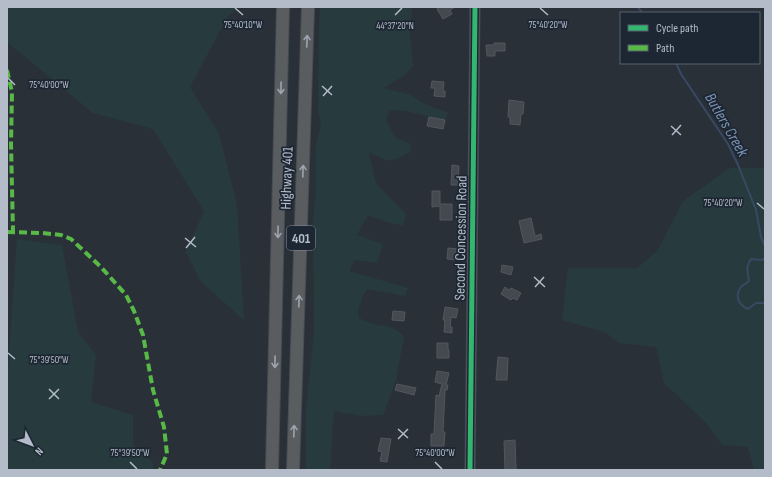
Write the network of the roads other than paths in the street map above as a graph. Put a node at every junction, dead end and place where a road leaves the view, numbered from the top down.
1 (283, 7) edge
2 (308, 7) edge
3 (475, 7) edge
4 (272, 470) edge
5 (293, 470) edge
6 (470, 470) edge

1 -> 4 highway, Highway 401 / 401
5 -> 2 highway, Highway 401 / 401
3 - 6 street, Second Concession Road

